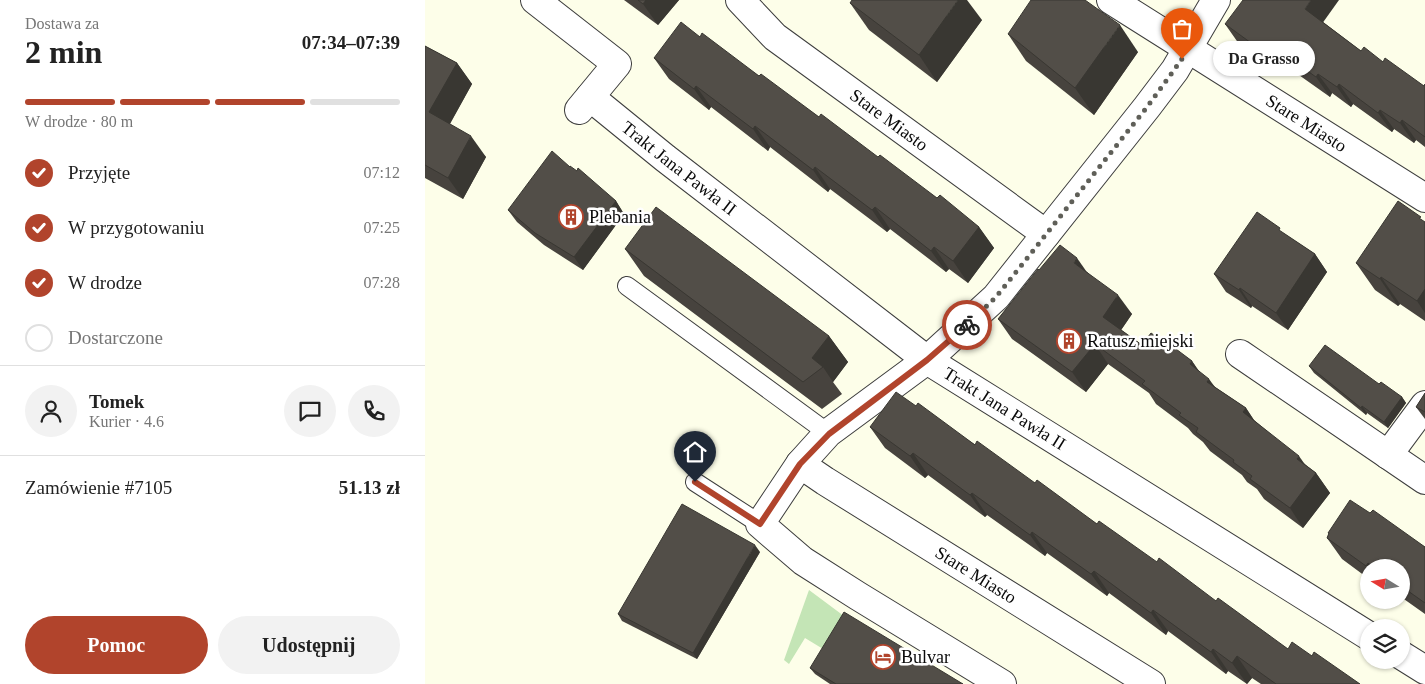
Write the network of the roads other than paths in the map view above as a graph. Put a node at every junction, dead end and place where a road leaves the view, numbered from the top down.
1 (535, 0) edge
2 (739, 0) edge
3 (1111, 0) edge
4 (1216, 0) edge
5 (1189, 48) junction
6 (1425, 198) edge
7 (1046, 234) junction
8 (627, 286) dead end
9 (1240, 354) dead end
10 (927, 360) junction
11 (1425, 404) edge
12 (829, 434) junction
13 (1388, 455) junction
14 (800, 464) junction
15 (1425, 480) edge
16 (695, 482) dead end
17 (760, 524) junction
18 (1360, 630) edge
19 (1410, 661) edge
20 (1425, 670) edge
21 (1002, 684) edge
22 (1151, 684) edge

1 - 10 street, Trakt Jana Pawła II
2 - 7 street, Stare Miasto
3 - 5 street, Stare Miasto
4 - 5 street
5 - 6 street, Stare Miasto
5 - 7 street
7 - 10 street
8 - 12 lane
9 - 13 street
10 - 12 street
10 - 18 street, Trakt Jana Pawła II
11 - 13 street
12 - 14 street
13 - 15 street
14 - 17 street
14 - 22 street, Stare Miasto
16 - 17 lane
17 - 21 street
19 - 20 street

